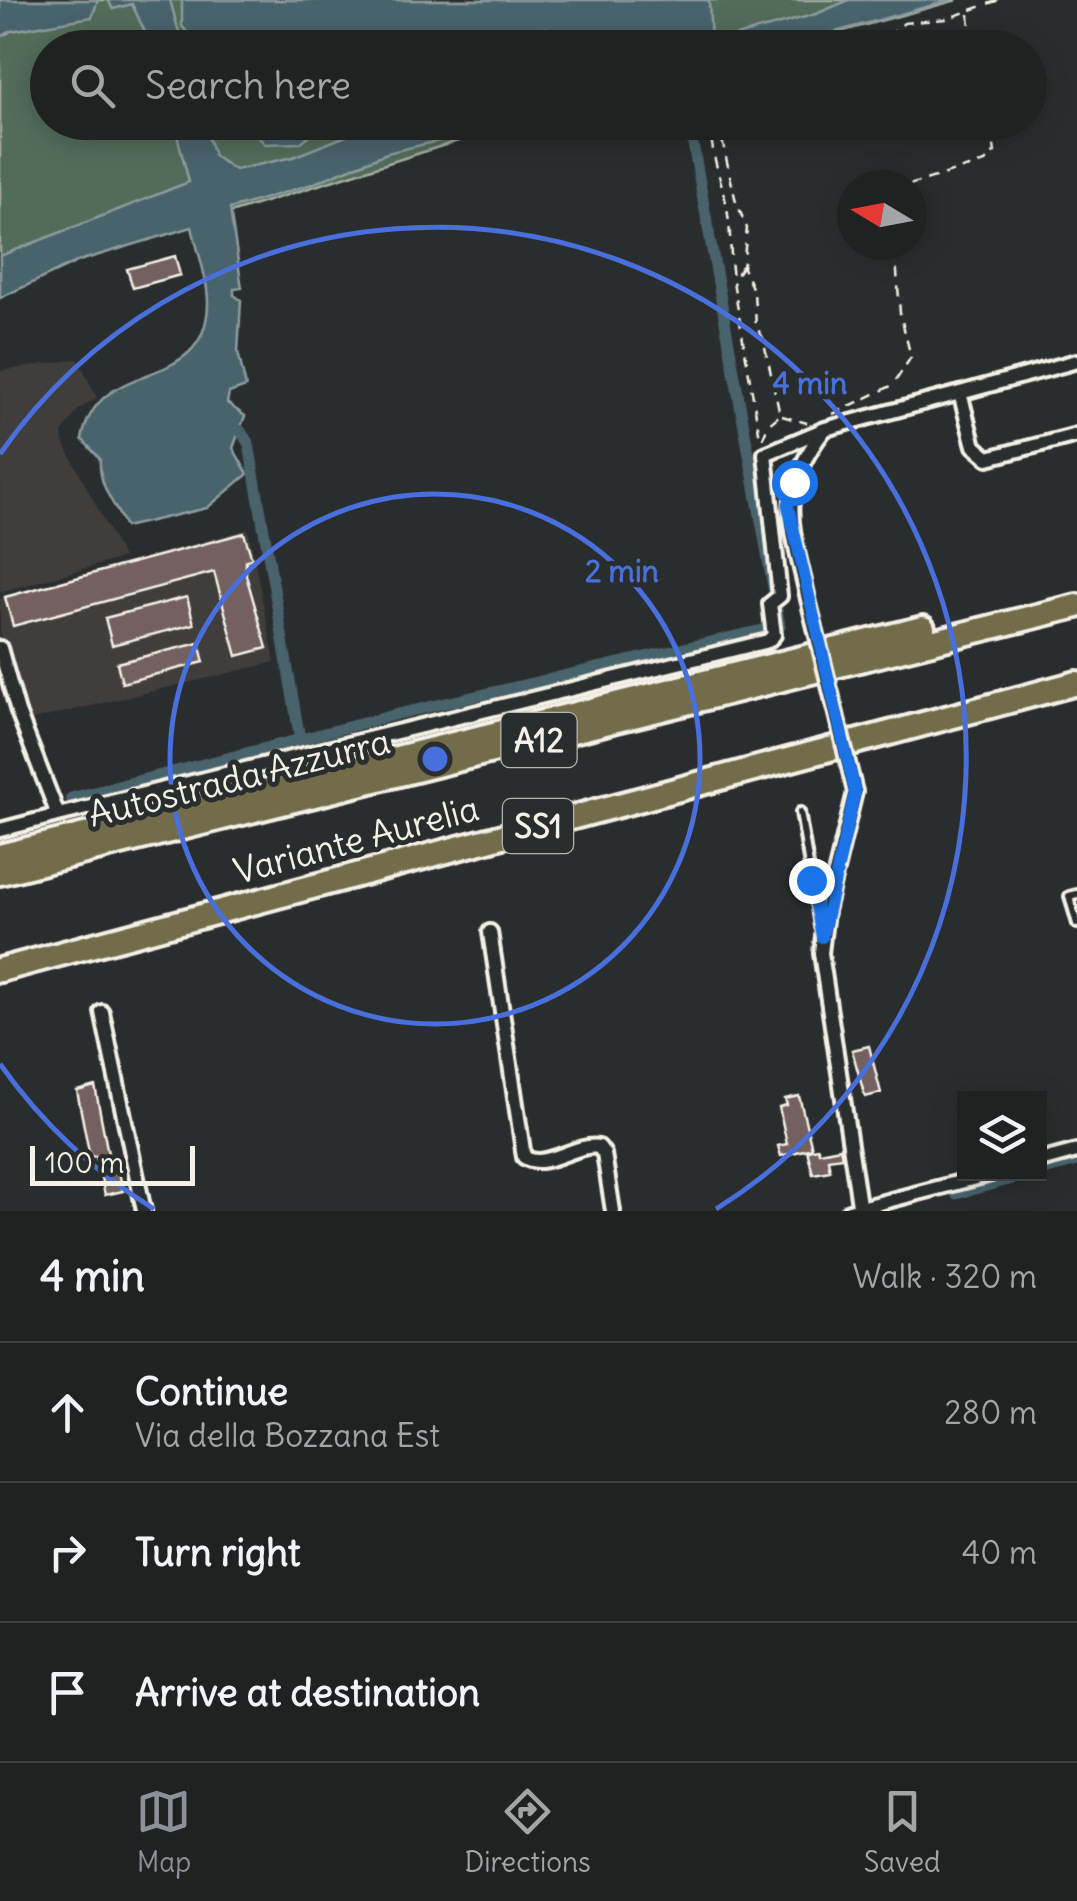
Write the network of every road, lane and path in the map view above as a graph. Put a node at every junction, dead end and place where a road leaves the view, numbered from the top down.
1 (999, 0) edge
2 (968, 13) junction
3 (896, 30) edge
4 (969, 30) edge
5 (712, 140) edge
6 (722, 140) edge
7 (994, 140) edge
8 (927, 180) edge
9 (896, 260) edge
10 (744, 265) junction
11 (733, 281) junction
12 (1077, 361) edge
13 (960, 393) junction
14 (780, 415) junction
15 (809, 423) dead end
16 (824, 423) junction
17 (1077, 434) edge
18 (760, 440) junction
19 (765, 454) junction
20 (1077, 590) edge
21 (1077, 606) edge
22 (0, 648) edge
23 (1077, 670) edge
24 (1077, 683) edge
25 (800, 812) dead end
26 (58, 815) junction
27 (0, 830) edge
28 (0, 856) edge
29 (0, 873) edge
30 (1077, 894) edge
31 (1077, 924) edge
32 (490, 932) dead end
33 (822, 937) junction
34 (0, 956) edge
35 (0, 970) edge
36 (102, 1012) dead end
37 (1077, 1151) edge
38 (1047, 1159) edge
39 (966, 1181) edge
40 (856, 1210) edge
41 (144, 1211) edge
42 (613, 1211) edge

1 - 2 path
2 - 3 path
2 - 4 path
5 - 11 path
6 - 10 path
7 - 8 path
9 - 16 path
10 - 11 path
10 - 14 path
11 - 18 path
12 - 13 street
13 - 16 street
13 - 17 street
14 - 15 path
14 - 18 path
16 - 19 street
16 - 33 street, bridge
18 - 19 path
19 - 26 street
20 - 28 highway, Autostrada Azzurra / A12
21 - 29 highway, Autostrada Azzurra / A12
22 - 26 street
23 - 34 highway, Variante Aurelia / SS1
24 - 35 highway, Variante Aurelia / SS1
25 - 33 lane
26 - 27 street
30 - 31 lane
32 - 42 street
33 - 40 street
36 - 41 street
37 - 38 street
39 - 40 street

